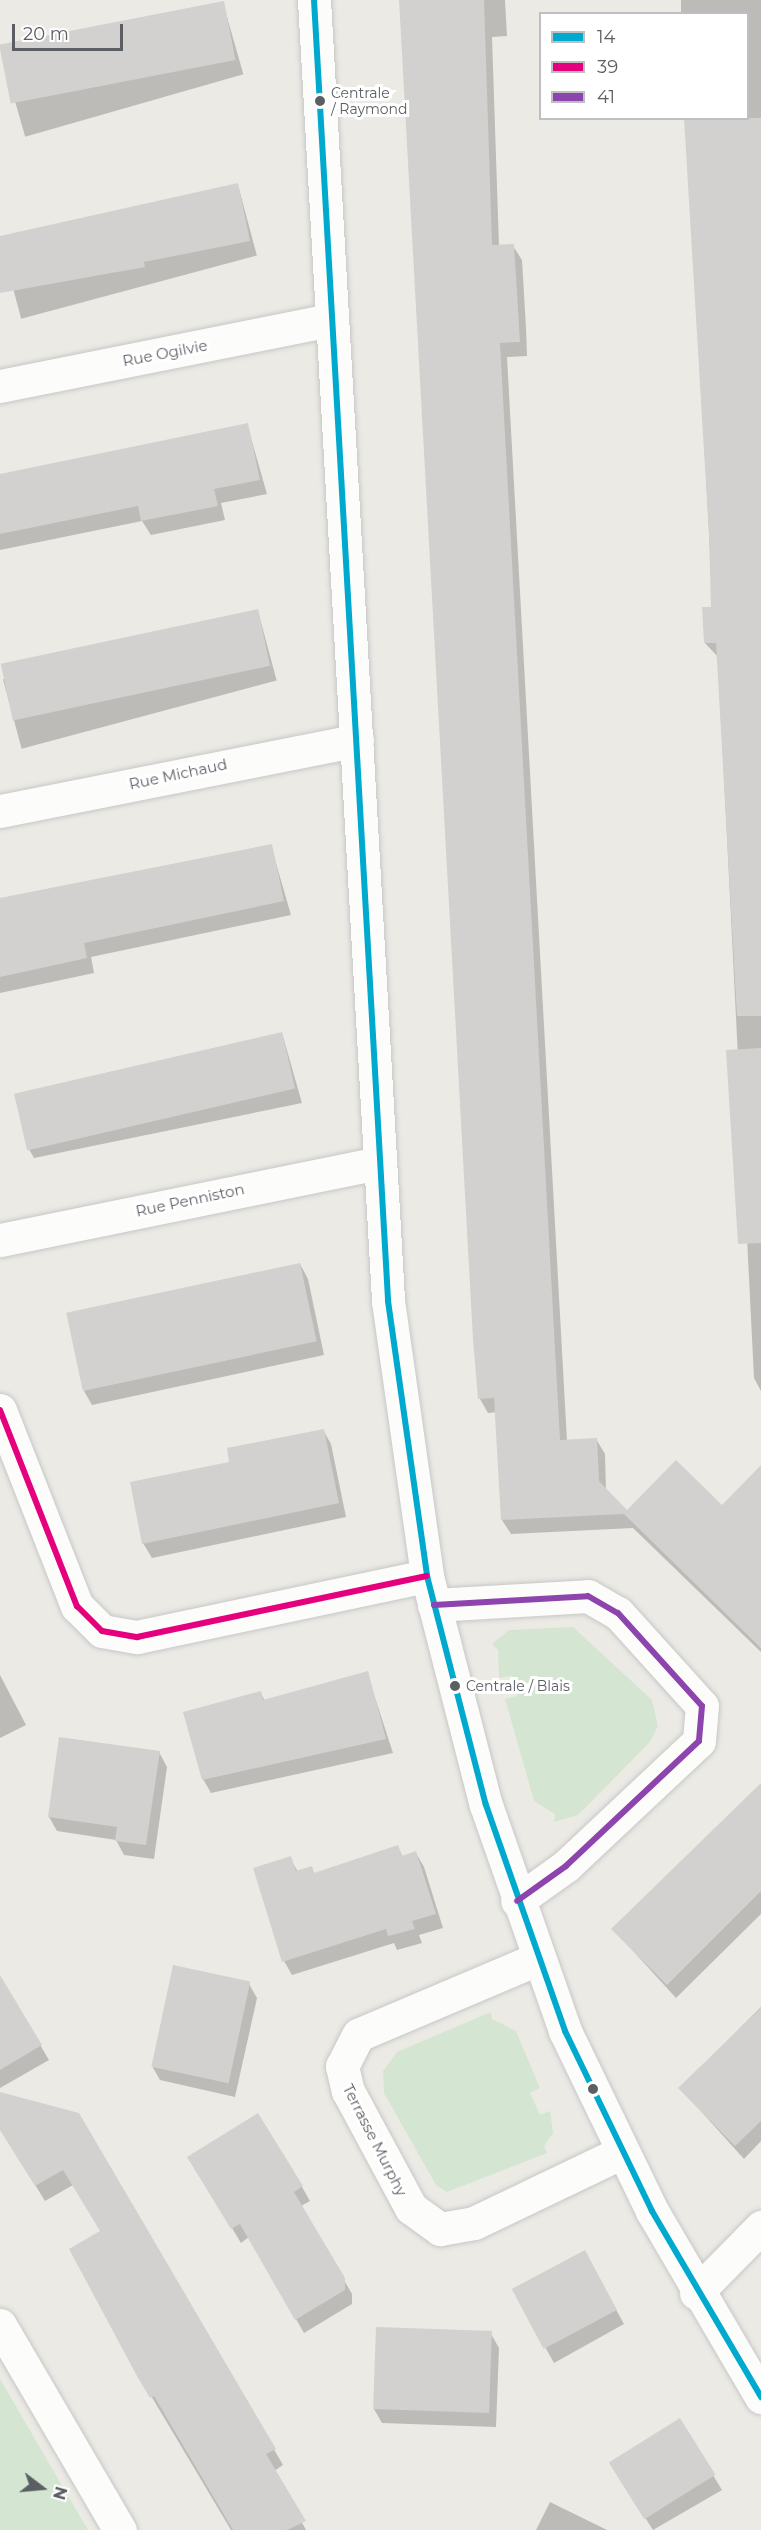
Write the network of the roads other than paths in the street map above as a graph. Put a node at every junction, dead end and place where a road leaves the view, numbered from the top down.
1 (314, 0) edge
2 (331, 320) junction
3 (0, 386) edge
4 (357, 740) junction
5 (0, 811) edge
6 (380, 1163) junction
7 (0, 1240) edge
8 (0, 1410) edge
9 (430, 1590) junction
10 (517, 1901) junction
11 (537, 1959) junction
12 (620, 2153) junction
13 (761, 2227) edge
14 (696, 2293) junction
15 (0, 2325) edge
16 (761, 2397) edge
17 (120, 2530) edge

1 - 2 street
2 - 3 street, Rue Ogilvie
2 - 4 street
4 - 5 street, Rue Michaud
4 - 6 street
6 - 7 street, Rue Penniston
6 - 9 street
8 - 9 street
9 - 10 street
9 - 10 street
10 - 11 street
11 - 12 street
11 - 12 street, Terrasse Murphy
12 - 14 street
13 - 14 street
14 - 16 street
15 - 17 street

